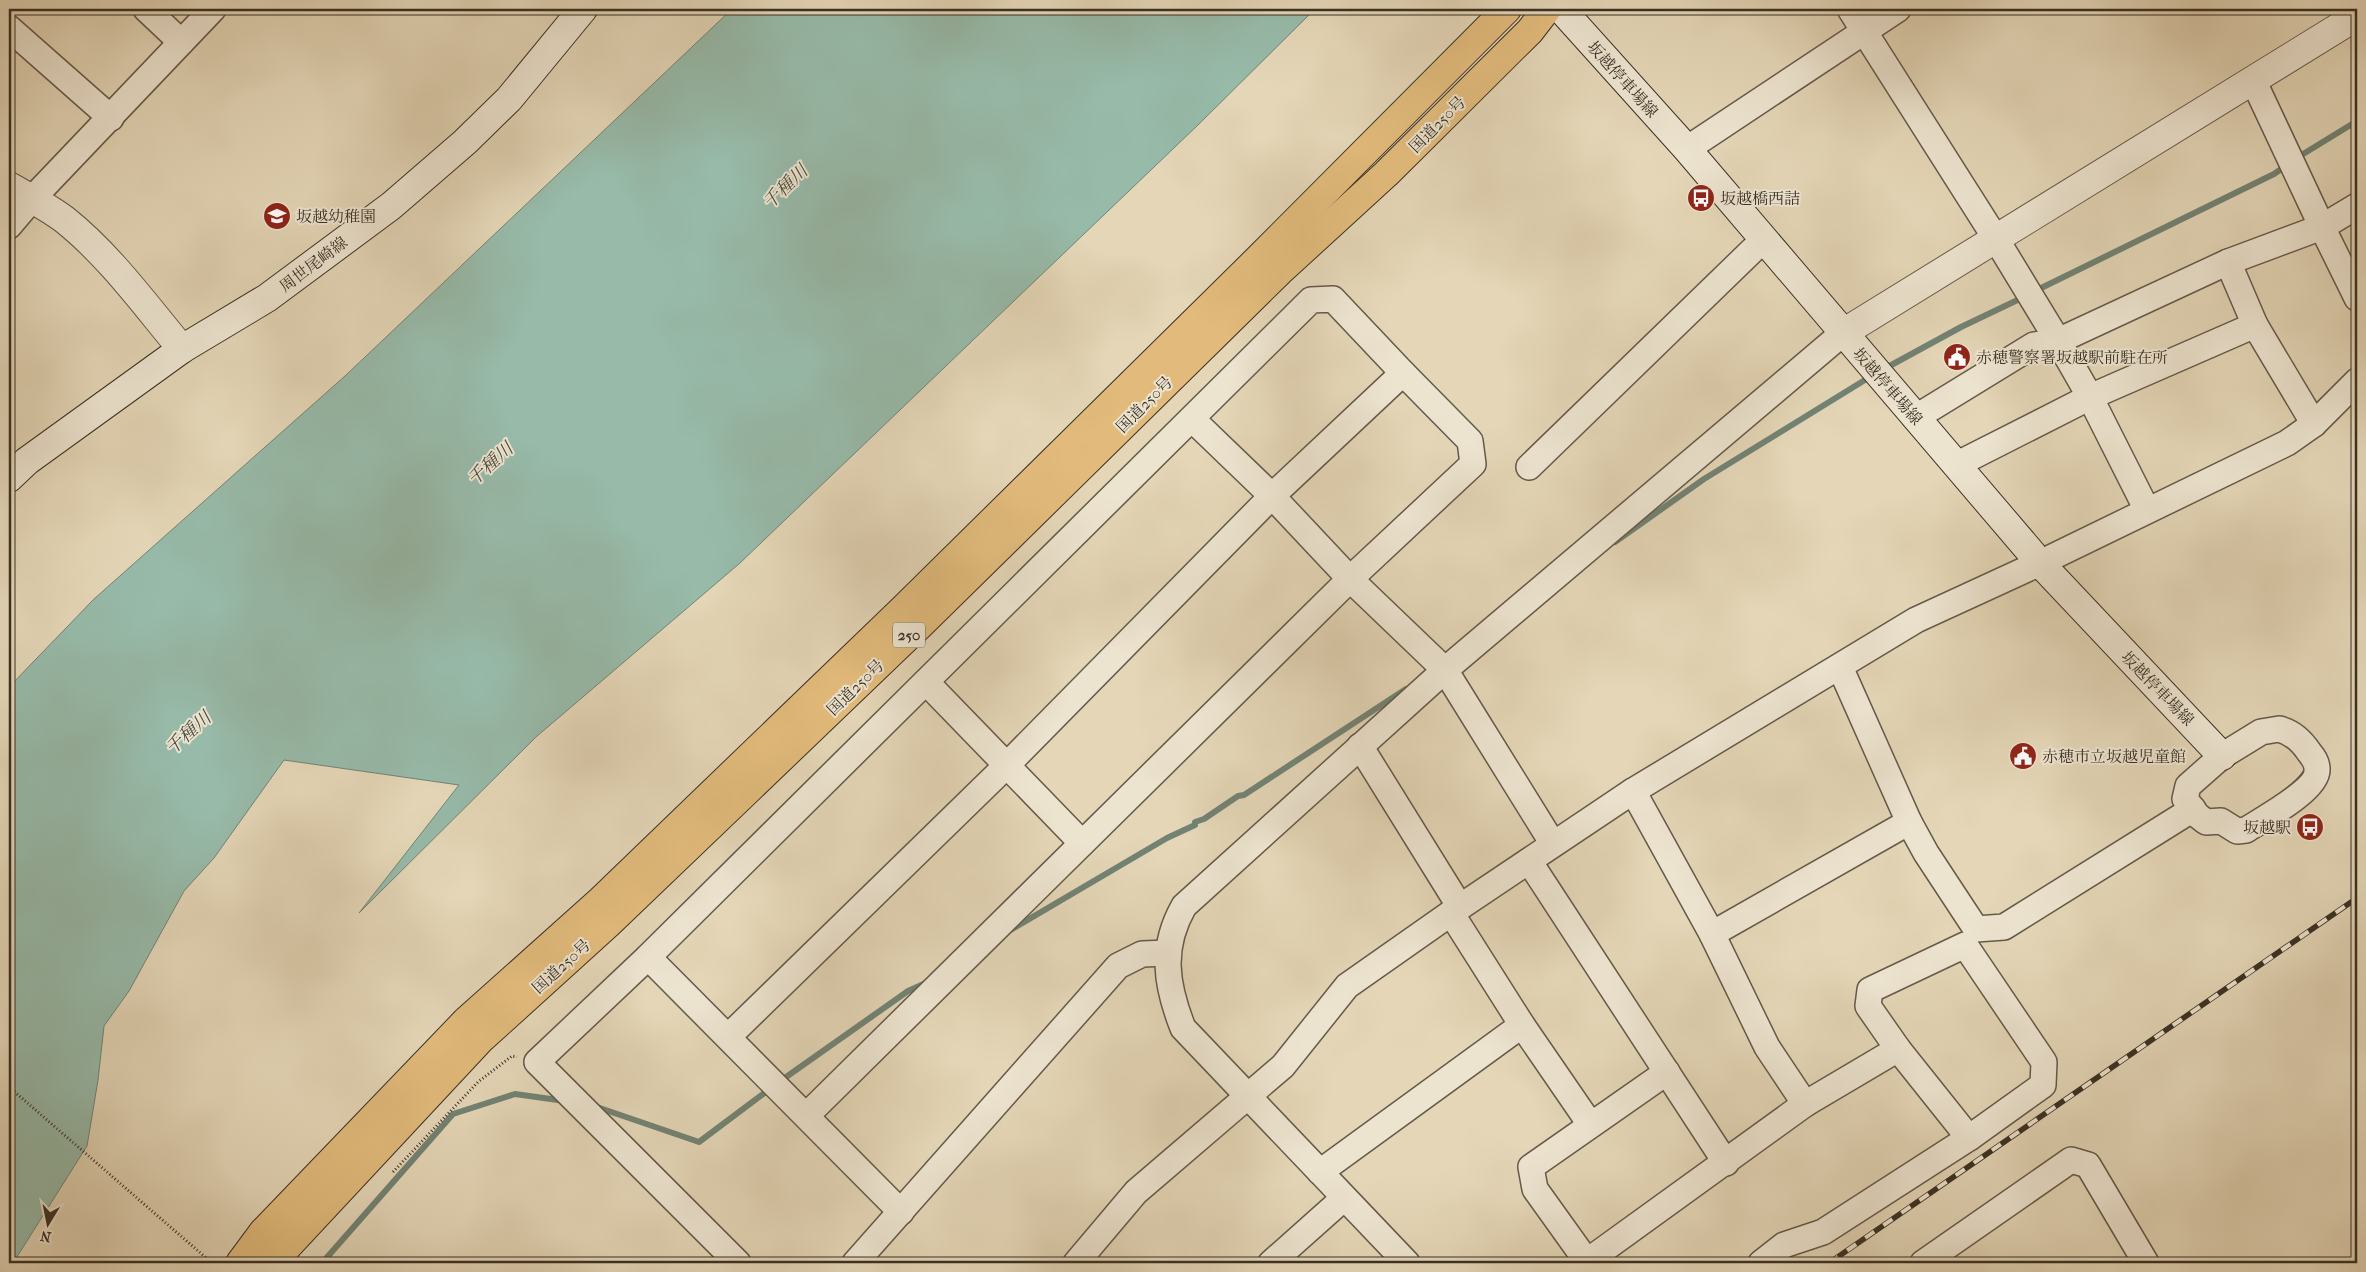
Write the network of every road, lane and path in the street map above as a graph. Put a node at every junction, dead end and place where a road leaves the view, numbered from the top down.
1 (146, 9) edge
2 (213, 9) edge
3 (563, 9) edge
4 (584, 9) edge
5 (1507, 9) edge
6 (1547, 9) edge
7 (1562, 9) edge
8 (1850, 9) edge
9 (1898, 9) edge
10 (2357, 16) edge
11 (9, 28) edge
12 (1863, 32) junction
13 (559, 41) junction
14 (181, 42) junction
15 (2253, 80) junction
16 (111, 118) junction
17 (1687, 149) junction
18 (20, 192) edge
19 (2357, 206) edge
20 (9, 226) edge
21 (2322, 227) junction
22 (1996, 238) junction
23 (1763, 240) junction
24 (2228, 262) junction
25 (2357, 298) edge
26 (2255, 325) junction
27 (1842, 333) junction
28 (2058, 341) junction
29 (182, 349) junction
30 (1403, 373) junction
31 (2357, 382) edge
32 (2090, 397) junction
33 (1915, 418) junction
34 (1192, 419) junction
35 (2314, 424) junction
36 (1956, 464) junction
37 (1529, 467) dead end
38 (9, 478) edge
39 (1272, 496) junction
40 (2147, 510) junction
41 (2040, 563) junction
42 (1350, 579) junction
43 (1840, 667) junction
44 (1445, 670) junction
45 (926, 682) junction
46 (1360, 746) junction
47 (2222, 756) junction
48 (1006, 766) junction
49 (1633, 791) junction
50 (2192, 809) junction
51 (1909, 822) junction
52 (1082, 843) junction
53 (1553, 844) junction
54 (1529, 860) junction
55 (1455, 910) junction
56 (1712, 934) junction
57 (1971, 937) junction
58 (1168, 953) junction
59 (648, 957) junction
60 (1522, 1025) junction
61 (729, 1036) junction
62 (1898, 1049) junction
63 (537, 1062) junction
64 (1667, 1072) junction
65 (9, 1087) edge
66 (1247, 1095) junction
67 (1805, 1104) junction
68 (807, 1115) junction
69 (1590, 1124) junction
70 (1969, 1138) junction
71 (1726, 1163) junction
72 (1320, 1172) junction
73 (390, 1175) dead end
74 (1344, 1198) junction
75 (902, 1212) junction
76 (212, 1263) edge
77 (240, 1263) edge
78 (272, 1263) edge
79 (738, 1263) edge
80 (855, 1263) edge
81 (1076, 1263) edge
82 (1271, 1263) edge
83 (1407, 1263) edge
84 (1586, 1263) edge
85 (1761, 1263) edge
86 (1923, 1263) edge
87 (2146, 1263) edge

1 - 14 street
2 - 14 street
3 - 13 street
4 - 13 main road, 周世尾崎線
5 - 77 highway, 国道250号 / 250
6 - 78 highway, 国道250号 / 250
7 - 17 main road, 坂越停車場線
8 - 12 street
9 - 12 street
10 - 15 main road
11 - 16 street
12 - 17 street
12 - 22 street
13 - 29 main road, 周世尾崎線
14 - 16 street
15 - 21 street
15 - 22 main road
16 - 18 street
17 - 23 main road, 坂越停車場線
18 - 20 street
18 - 29 main road
19 - 21 street
21 - 24 street
21 - 25 street
22 - 27 main road
22 - 28 street
23 - 27 main road, 坂越停車場線
23 - 37 street
24 - 26 street
24 - 28 street
26 - 32 street
26 - 35 street
27 - 33 main road, 坂越停車場線
27 - 44 street
28 - 32 street
28 - 33 street
29 - 38 main road, 周世尾崎線
30 - 34 street
30 - 39 street
30 - 42 street
31 - 35 street
32 - 36 street
32 - 40 street
33 - 36 main road, 坂越停車場線
34 - 39 street
34 - 45 street
35 - 40 street
36 - 41 main road, 坂越停車場線
39 - 42 street
39 - 48 street
40 - 41 street
41 - 43 street
41 - 47 main road, 坂越停車場線
42 - 44 street
42 - 52 street
43 - 49 street
43 - 51 street
44 - 46 street
44 - 53 street
45 - 48 street
45 - 59 street
46 - 55 street
46 - 58 street
47 - 50 street
47 - 50 street
48 - 52 street
48 - 61 street
49 - 53 street
49 - 56 street
50 - 57 street
51 - 56 street
51 - 57 street
52 - 68 street
53 - 54 street
54 - 55 street
54 - 64 street
55 - 60 street
55 - 66 street
56 - 67 street
57 - 62 street
57 - 70 street
58 - 66 street
58 - 75 street
59 - 61 street
59 - 63 street
60 - 69 street
60 - 72 street
61 - 68 street
62 - 67 street
62 - 70 street
63 - 73 path
63 - 79 street
64 - 69 street
64 - 71 street
65 - 76 path
66 - 72 street
66 - 81 street
67 - 71 street
68 - 75 street
69 - 84 street
70 - 85 street
71 - 84 street
72 - 74 street
74 - 82 street
74 - 83 street
75 - 80 street
86 - 87 street

